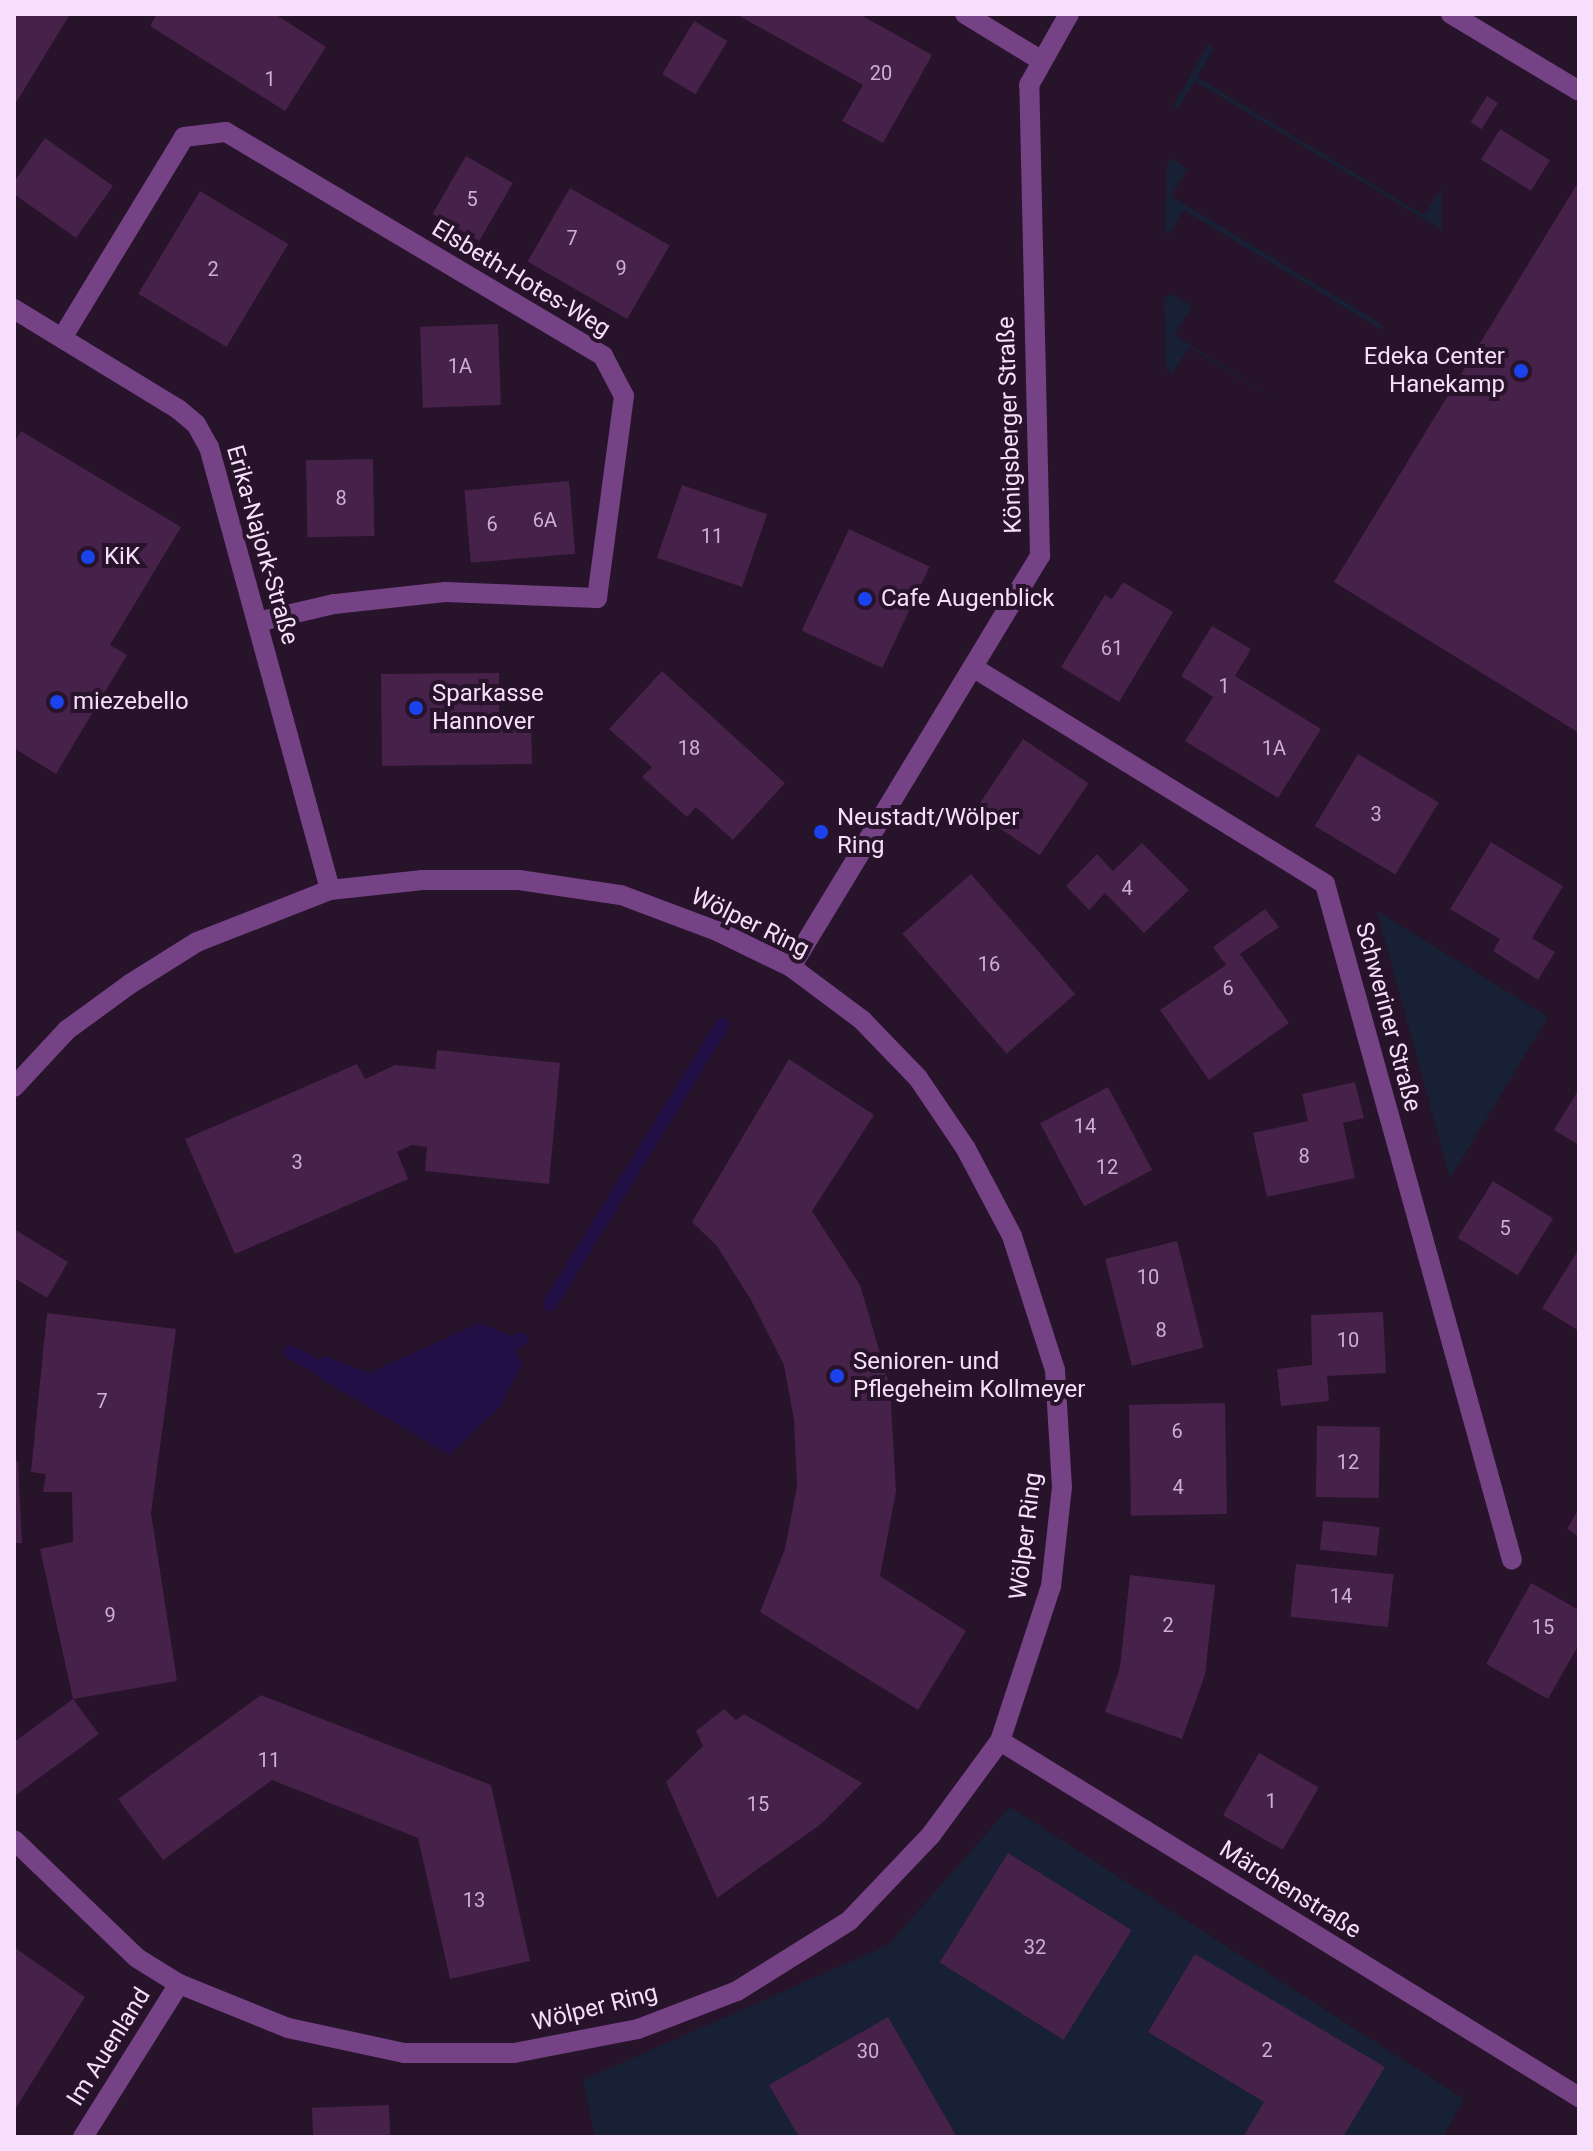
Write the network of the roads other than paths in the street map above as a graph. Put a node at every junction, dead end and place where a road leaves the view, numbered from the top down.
1 (965, 14) edge
2 (1069, 14) edge
3 (1451, 14) edge
4 (1042, 61) junction
5 (1579, 91) edge
6 (14, 309) edge
7 (62, 338) junction
8 (257, 622) junction
9 (974, 668) junction
10 (330, 890) junction
11 (791, 967) junction
12 (14, 1087) edge
13 (1512, 1560) dead end
14 (1000, 1741) junction
15 (14, 1840) edge
16 (179, 1984) junction
17 (1579, 2097) edge
18 (83, 2137) edge

1 - 4 street
2 - 4 street, Königsberger Straße
3 - 5 street
4 - 9 street, Königsberger Straße
6 - 7 street, Erika-Najork-Straße
7 - 8 street, Erika-Najork-Straße
7 - 8 street, Elsbeth-Hotes-Weg
8 - 10 street, Erika-Najork-Straße
9 - 11 street, Königsberger Straße
9 - 13 street, Schweriner Straße
10 - 11 street, Wölper Ring
10 - 12 street, Wölper Ring
11 - 14 street, Wölper Ring
14 - 16 street, Wölper Ring
14 - 17 street, Märchenstraße
15 - 16 street, Wölper Ring
16 - 18 street, Im Auenland

